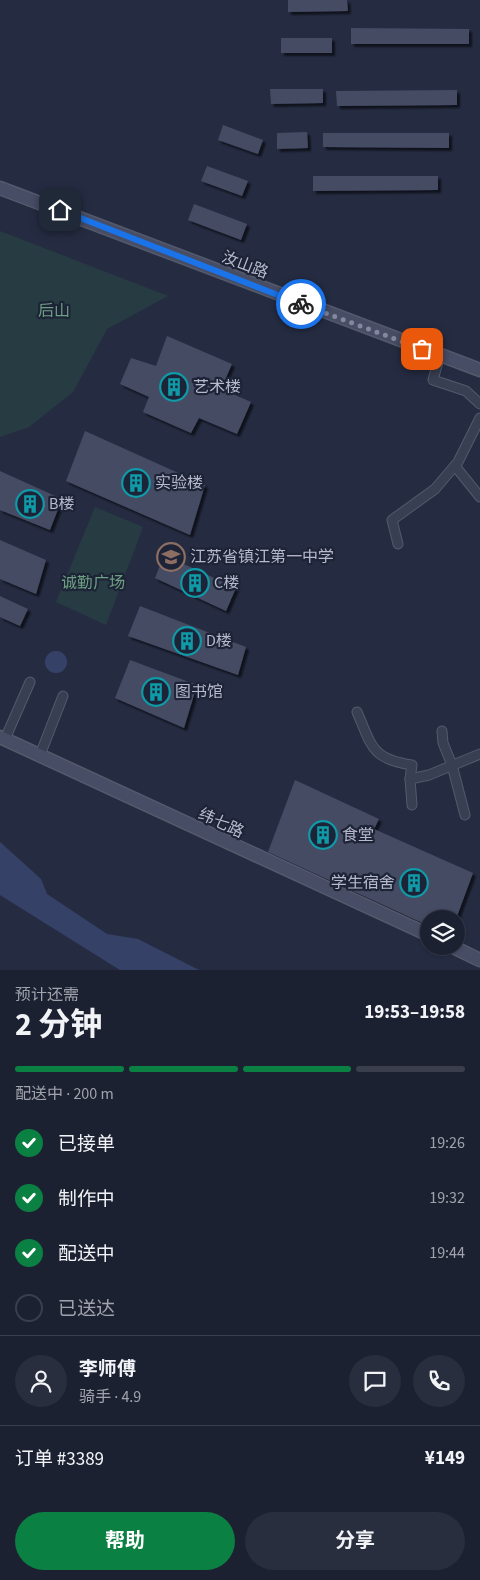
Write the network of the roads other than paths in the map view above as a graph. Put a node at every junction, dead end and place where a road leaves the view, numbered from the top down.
1 (0, 188) edge
2 (0, 196) edge
3 (439, 359) junction
4 (480, 370) edge
5 (480, 378) edge
6 (480, 404) edge
7 (480, 418) edge
8 (455, 466) junction
9 (479, 494) edge
10 (398, 544) dead end
11 (30, 682) dead end
12 (63, 696) dead end
13 (357, 712) dead end
14 (442, 731) dead end
15 (2, 738) edge
16 (480, 754) edge
17 (40, 755) junction
18 (452, 765) junction
19 (410, 779) junction
20 (412, 805) dead end
21 (465, 815) dead end
22 (420, 931) edge
23 (465, 953) edge
24 (480, 960) edge

1 - 3 street, 汝山路
2 - 3 street, 汝山路
3 - 4 street, 汝山路
3 - 5 street, 汝山路
3 - 6 street
7 - 8 street
8 - 9 street
8 - 10 street
11 - 15 street
12 - 17 street
13 - 19 street
14 - 18 street
15 - 17 street, 纬七路
16 - 18 street
17 - 22 street, 纬七路
18 - 19 street
18 - 21 street
19 - 20 street
23 - 24 street

